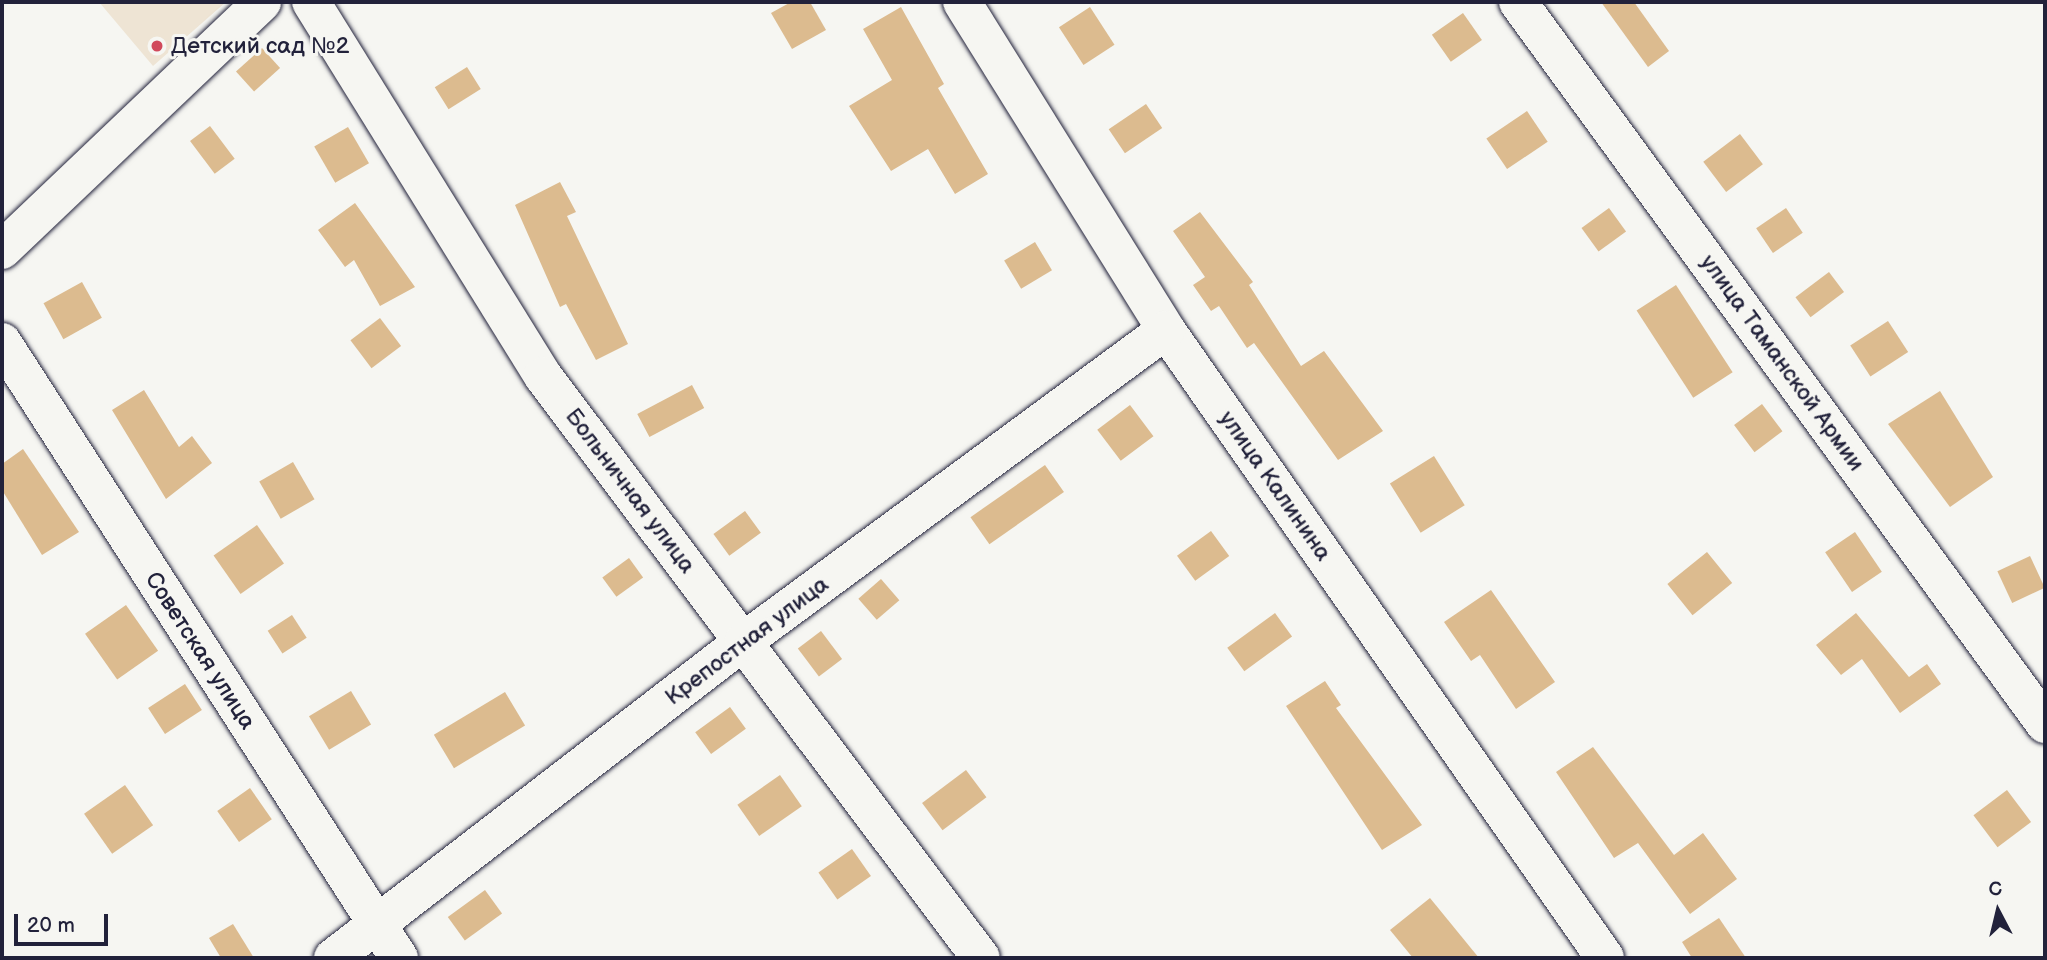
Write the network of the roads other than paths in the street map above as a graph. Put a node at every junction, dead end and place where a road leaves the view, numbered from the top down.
1 (262, 2) edge
2 (311, 2) edge
3 (962, 2) edge
4 (1518, 2) edge
5 (2, 250) edge
6 (1166, 330) junction
7 (2, 342) edge
8 (744, 641) junction
9 (2045, 724) edge
10 (375, 924) junction
11 (333, 958) edge
12 (399, 958) edge
13 (981, 958) edge
14 (1605, 958) edge

1 - 5 street
2 - 8 street, Больничная улица
3 - 6 street, улица Калинина
4 - 9 street, улица Таманской Армии
6 - 8 street, Крепостная улица
6 - 14 street, улица Калинина
7 - 10 street, Советская улица
8 - 10 street, Крепостная улица
8 - 13 street, Больничная улица
10 - 11 street, Крепостная улица
10 - 12 street, Советская улица

